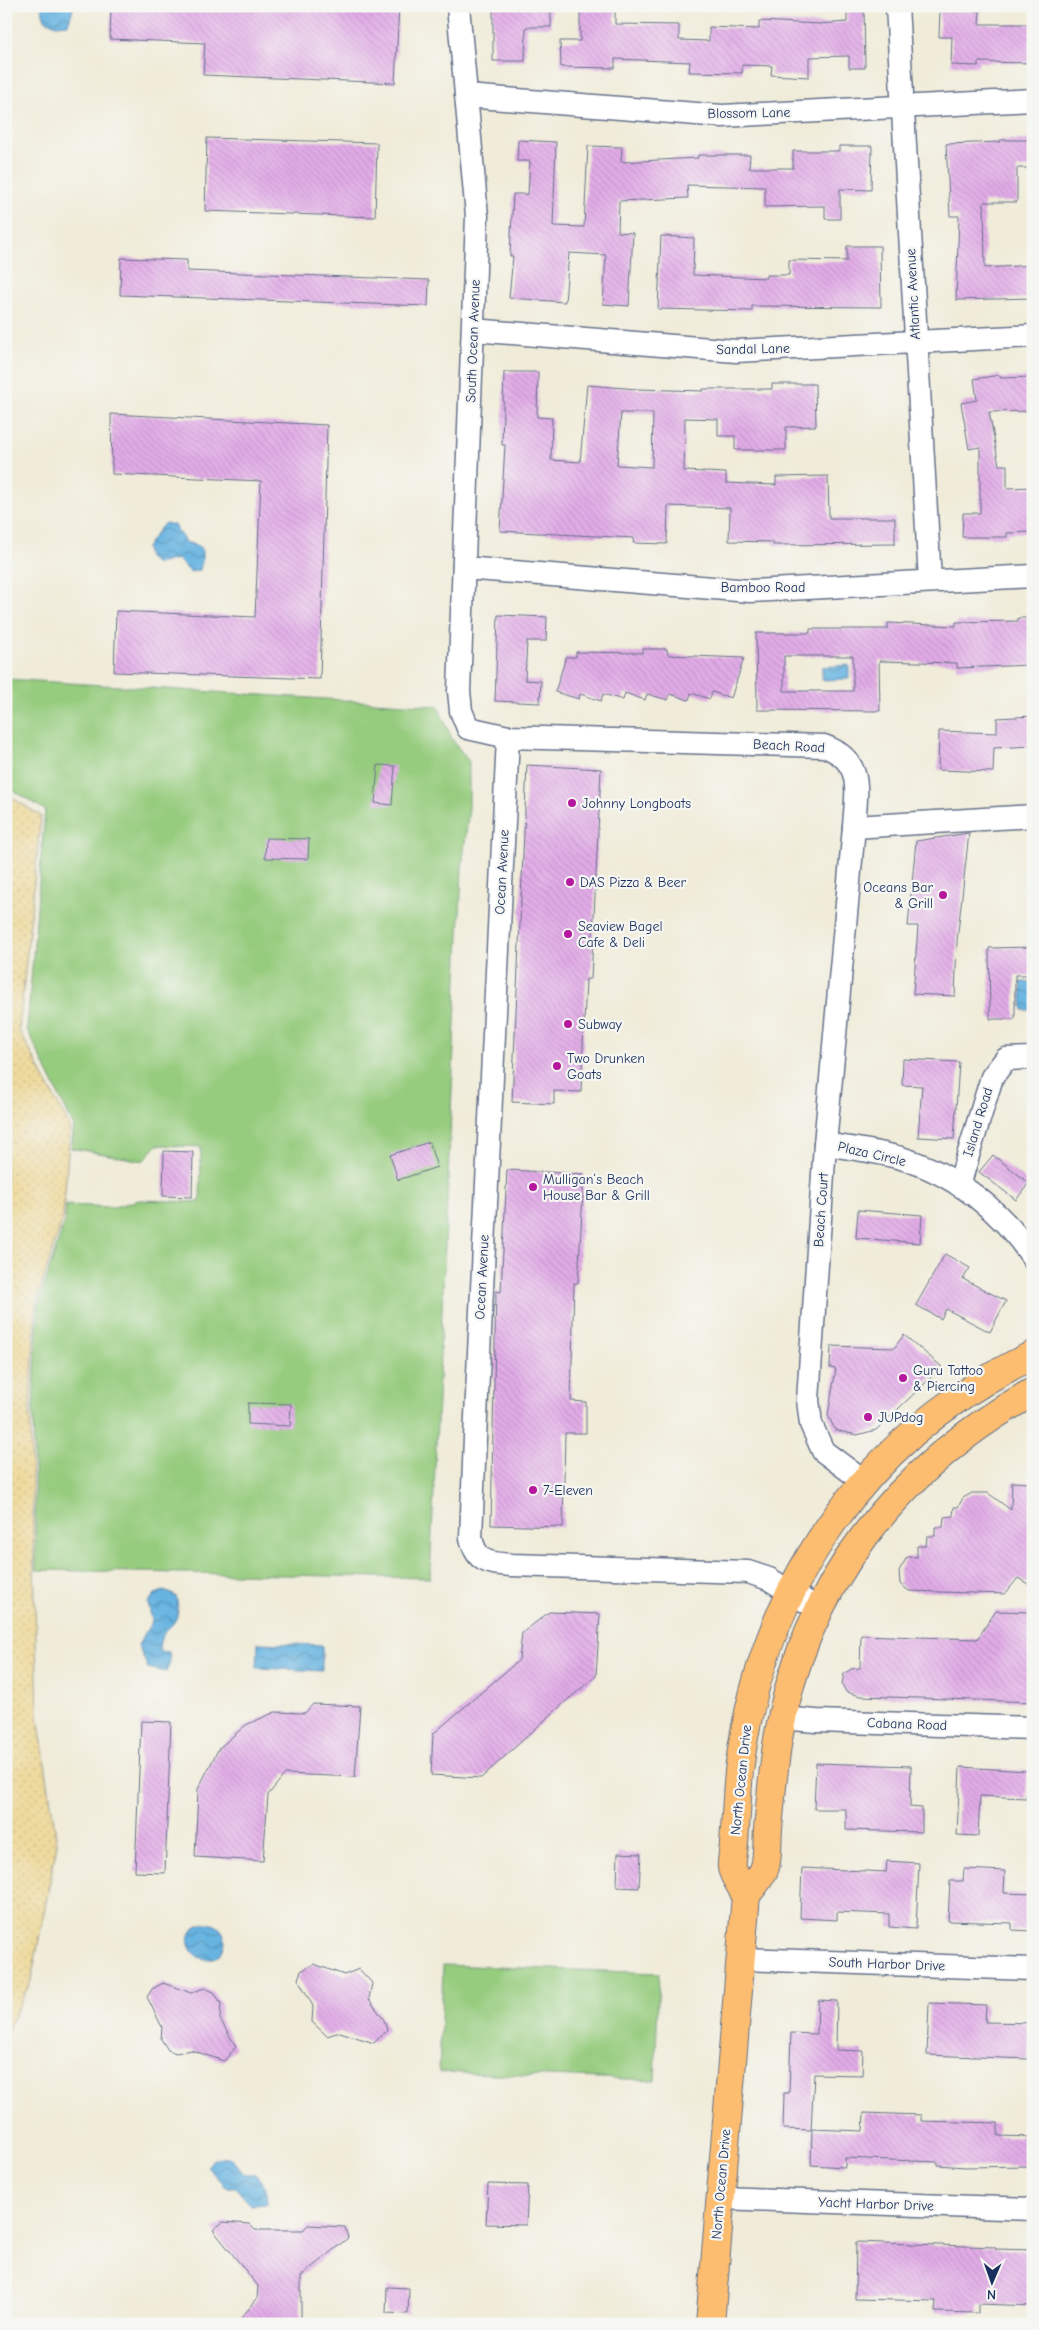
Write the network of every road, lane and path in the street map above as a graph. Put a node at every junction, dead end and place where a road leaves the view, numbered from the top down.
1 (458, 6) edge
2 (897, 6) edge
3 (466, 96) junction
4 (1033, 100) edge
5 (903, 107) junction
6 (473, 330) junction
7 (1033, 336) edge
8 (916, 342) junction
9 (464, 568) junction
10 (1033, 576) edge
11 (930, 581) junction
12 (508, 737) junction
13 (1033, 816) edge
14 (854, 827) junction
15 (1033, 1058) edge
16 (825, 1144) junction
17 (959, 1185) junction
18 (1033, 1258) edge
19 (1033, 1355) edge
20 (1033, 1392) edge
21 (863, 1481) junction
22 (790, 1592) junction
23 (820, 1610) junction
24 (781, 1718) junction
25 (1033, 1728) edge
26 (746, 1895) junction
27 (741, 1958) junction
28 (1033, 1969) edge
29 (720, 2198) junction
30 (1033, 2209) edge
31 (710, 2324) edge

1 - 3 street, South Ocean Avenue
2 - 5 street, Atlantic Avenue
3 - 5 street, Blossom Lane
3 - 6 street, South Ocean Avenue
4 - 5 street, Blossom Lane
5 - 8 street, Atlantic Avenue
6 - 8 street, Sandal Lane
6 - 9 street, South Ocean Avenue
7 - 8 street, Sandal Lane
8 - 11 street, Atlantic Avenue
9 - 11 street, Bamboo Road
9 - 12 street, South Ocean Avenue
10 - 11 street, Bamboo Road
12 - 14 street, Beach Road
12 - 22 street, Ocean Avenue
13 - 14 street
14 - 16 street, Beach Court
15 - 17 street, Island Road
16 - 17 street, Plaza Circle
16 - 21 street, Beach Court
17 - 18 street, Plaza Circle
19 - 21 main road, North Ocean Drive
20 - 23 main road
21 - 22 main road, North Ocean Drive
22 - 23 street, Ocean Avenue
22 - 26 main road, North Ocean Drive
23 - 24 main road
24 - 25 street, Cabana Road
24 - 26 main road
26 - 27 main road, North Ocean Drive
27 - 28 street, South Harbor Drive
27 - 29 main road, North Ocean Drive
29 - 30 street, Yacht Harbor Drive
29 - 31 main road, North Ocean Drive

